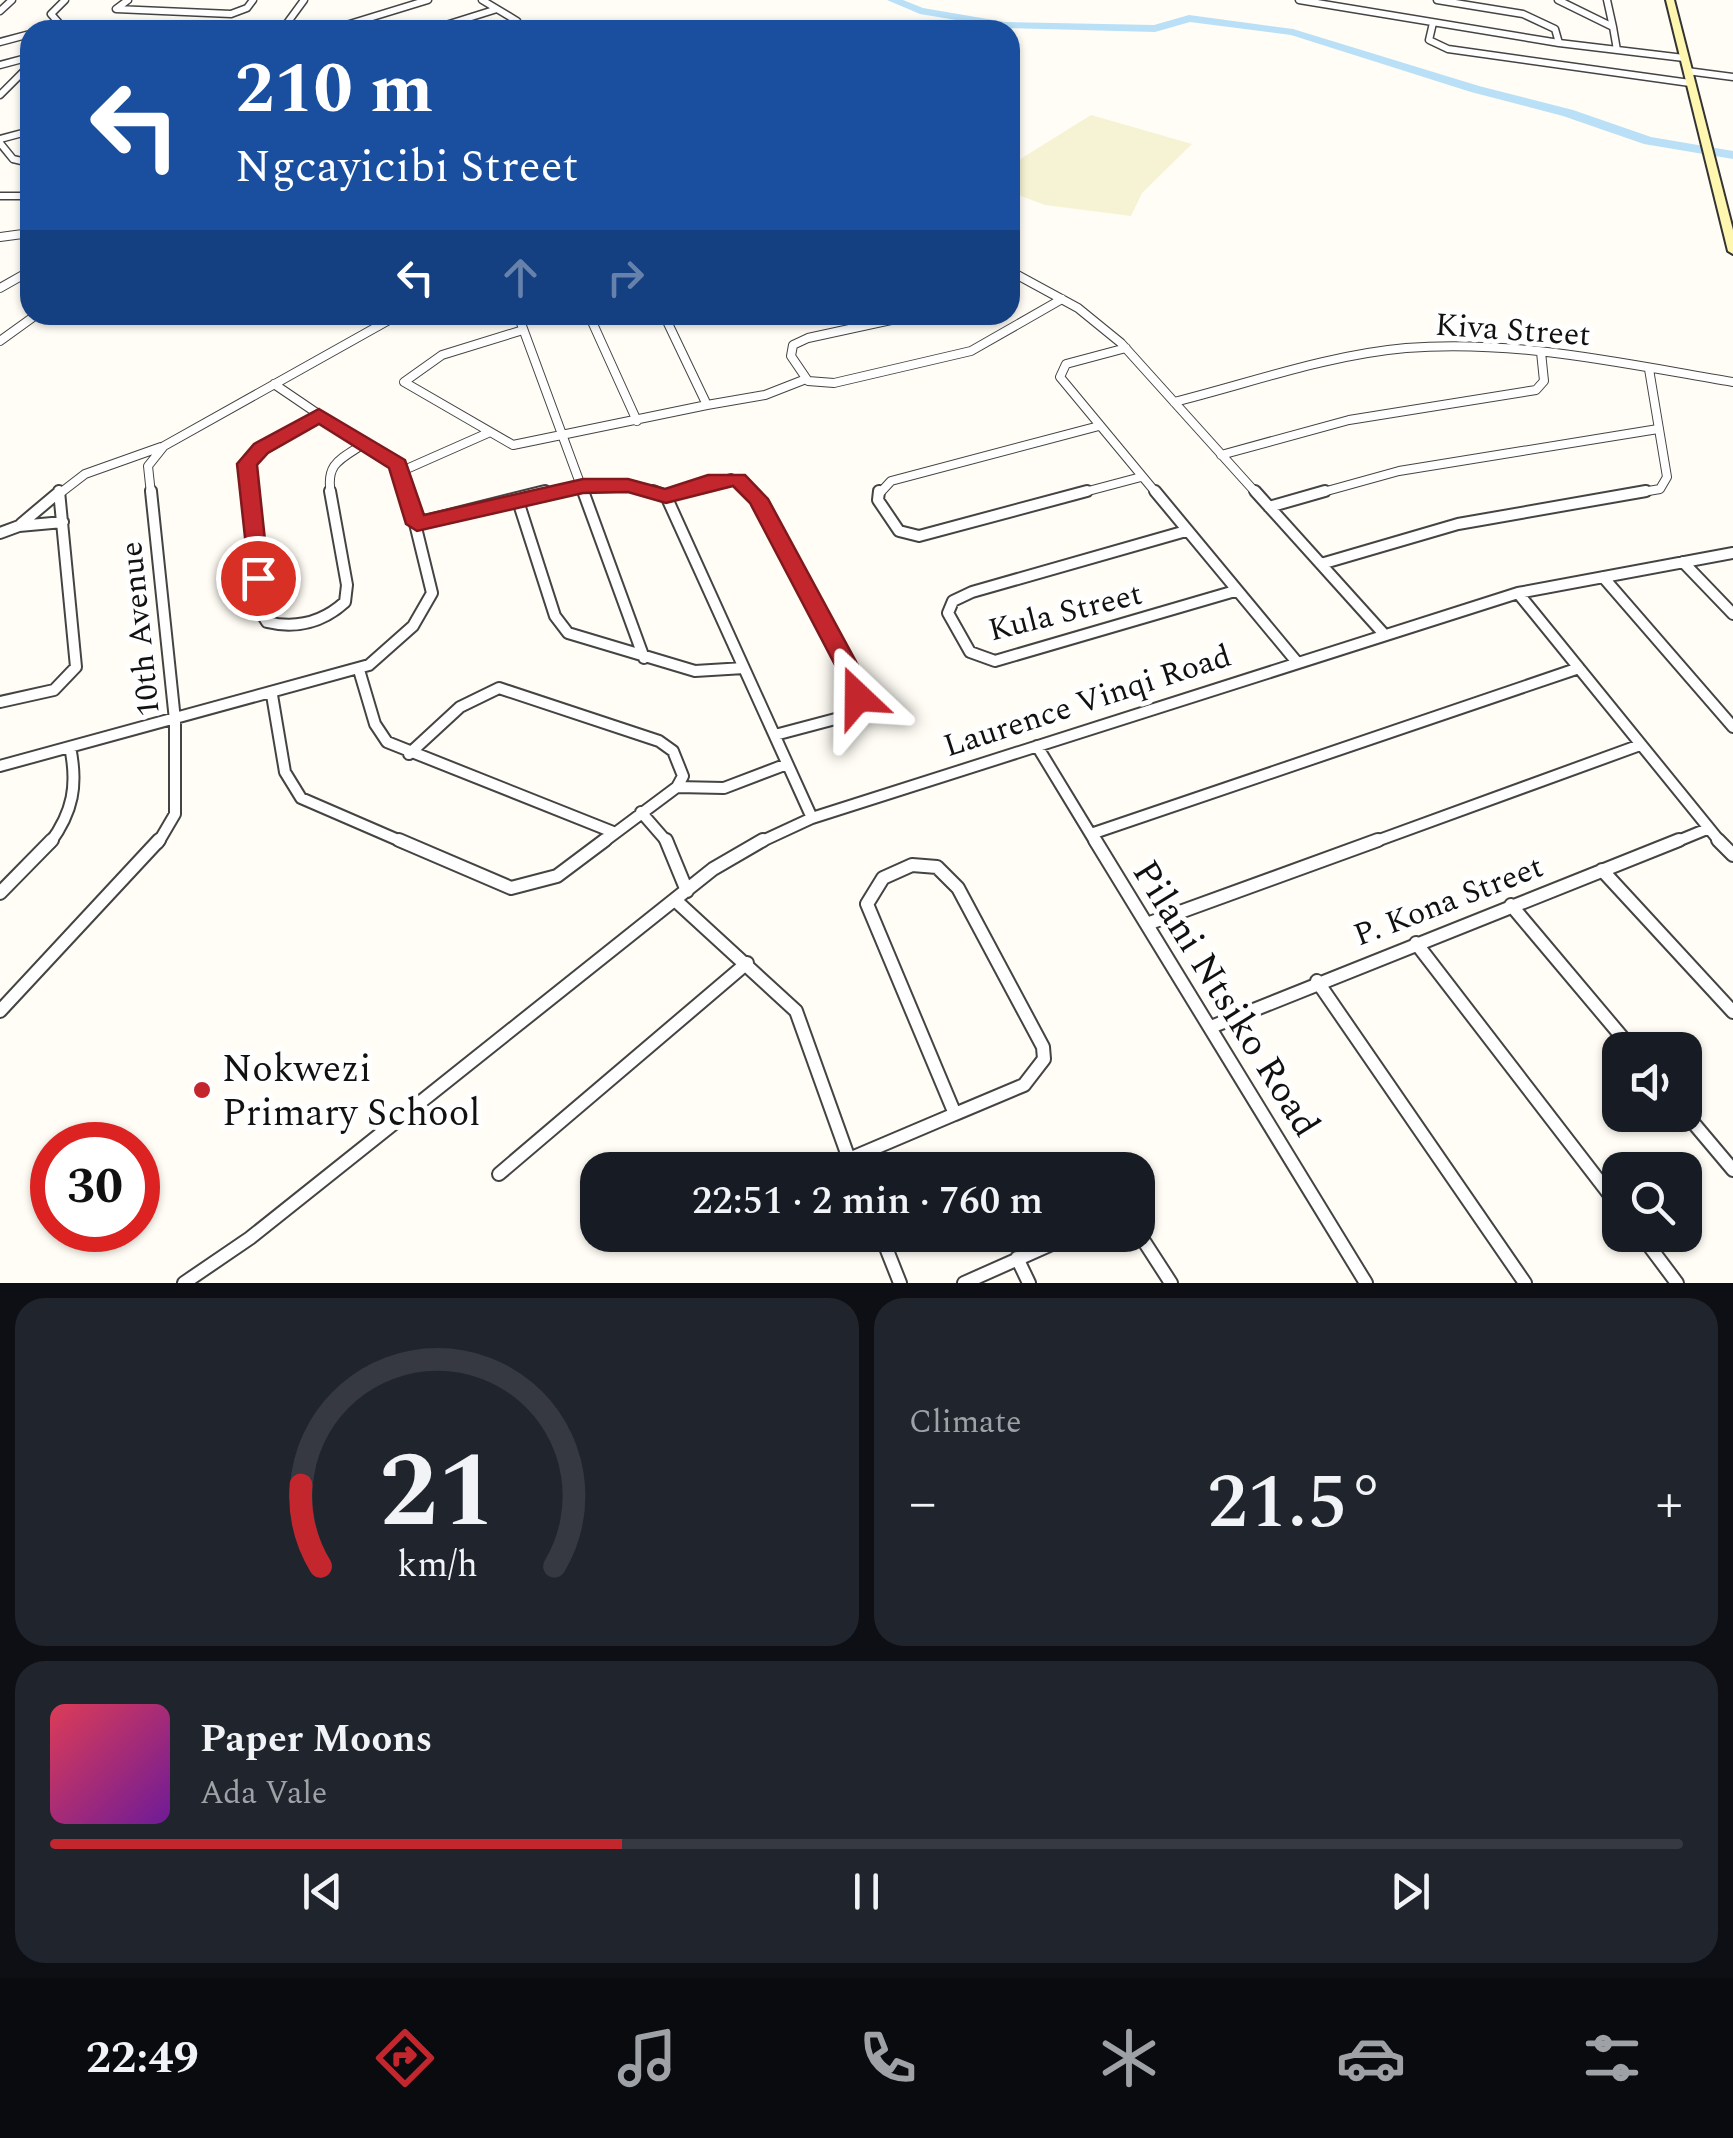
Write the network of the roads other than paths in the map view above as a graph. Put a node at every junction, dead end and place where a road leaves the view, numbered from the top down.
1 (12, 0) edge
2 (65, 0) edge
3 (128, 0) edge
4 (253, 0) edge
5 (428, 0) edge
6 (482, 0) edge
7 (1298, 0) edge
8 (1438, 0) edge
9 (1558, 0) edge
10 (1607, 0) edge
11 (1670, 0) edge
12 (497, 9) junction
13 (0, 11) edge
14 (56, 20) edge
15 (363, 20) edge
16 (462, 20) edge
17 (516, 20) edge
18 (1433, 22) junction
19 (1613, 27) junction
20 (1560, 43) junction
21 (1617, 50) junction
22 (1684, 58) junction
23 (1687, 72) junction
24 (20, 75) edge
25 (1733, 77) edge
26 (1690, 84) junction
27 (0, 95) edge
28 (0, 141) edge
29 (20, 161) edge
30 (1733, 251) edge
31 (1020, 277) edge
32 (1062, 300) junction
33 (1020, 324) edge
34 (22, 325) edge
35 (380, 325) edge
36 (521, 325) edge
37 (594, 325) edge
38 (669, 325) edge
39 (870, 325) edge
40 (1017, 325) edge
41 (523, 330) junction
42 (0, 341) edge
43 (1126, 348) junction
44 (1541, 352) junction
45 (1648, 369) junction
46 (806, 380) junction
47 (1733, 382) edge
48 (274, 384) junction
49 (1174, 402) junction
50 (707, 404) junction
51 (319, 415) junction
52 (637, 421) junction
53 (1099, 426) junction
54 (1658, 429) junction
55 (488, 432) junction
56 (564, 436) junction
57 (365, 442) junction
58 (164, 446) junction
59 (1221, 454) junction
60 (402, 471) junction
61 (1141, 477) junction
62 (583, 486) junction
63 (59, 492) junction
64 (666, 496) junction
65 (518, 500) junction
66 (1269, 507) junction
67 (63, 522) junction
68 (417, 524) junction
69 (19, 526) junction
70 (1186, 531) junction
71 (0, 533) edge
72 (1733, 553) edge
73 (1683, 562) junction
74 (1321, 564) junction
75 (1602, 577) junction
76 (1234, 591) junction
77 (1518, 593) junction
78 (1733, 614) edge
79 (1383, 633) junction
80 (644, 658) junction
81 (1296, 662) junction
82 (744, 668) junction
83 (1579, 668) junction
84 (359, 670) junction
85 (272, 695) junction
86 (0, 702) edge
87 (175, 720) junction
88 (1733, 728) edge
89 (775, 735) junction
90 (1640, 745) junction
91 (1037, 746) junction
92 (70, 747) junction
93 (409, 754) junction
94 (787, 764) junction
95 (0, 766) edge
96 (678, 787) junction
97 (641, 812) junction
98 (812, 818) junction
99 (1706, 829) junction
100 (613, 832) junction
101 (1091, 834) junction
102 (1733, 856) edge
103 (1602, 870) junction
104 (0, 893) edge
105 (681, 896) junction
106 (1511, 905) junction
107 (1147, 924) junction
108 (1416, 942) junction
109 (747, 964) junction
110 (1317, 981) junction
111 (0, 1011) edge
112 (1733, 1012) edge
113 (1211, 1027) junction
114 (1618, 1032) edge
115 (956, 1115) junction
116 (1702, 1132) edge
117 (847, 1152) edge
118 (877, 1152) edge
119 (1733, 1170) edge
120 (499, 1174) dead end
121 (1602, 1185) edge
122 (888, 1252) edge
123 (1031, 1252) edge
124 (1151, 1252) edge
125 (1654, 1252) edge
126 (1017, 1258) junction
127 (184, 1283) edge
128 (900, 1283) edge
129 (964, 1283) edge
130 (1029, 1283) edge
131 (1171, 1283) edge
132 (1366, 1283) edge
133 (1525, 1283) edge
134 (1677, 1283) edge

1 - 13 street
2 - 14 street
3 - 4 street
5 - 15 street
6 - 12 street
7 - 18 street
8 - 20 street
9 - 19 street
10 - 19 street
11 - 22 street
12 - 16 street
12 - 17 street
18 - 20 street
18 - 26 street
19 - 21 street
20 - 21 street
21 - 22 street
22 - 23 street
23 - 25 street
23 - 26 street
24 - 27 street
26 - 30 street
28 - 29 street
31 - 32 street
32 - 33 street
32 - 43 street
34 - 42 street
35 - 48 street
36 - 41 street
37 - 52 street
38 - 50 street
39 - 46 street
40 - 46 street
41 - 55 street
41 - 56 street
43 - 49 street
43 - 53 street
44 - 45 street, Kiva Street
44 - 49 street, Kiva Street
44 - 59 street
45 - 47 street, Kiva Street
45 - 54 street
46 - 50 street
48 - 51 street
48 - 58 street
49 - 59 street
50 - 52 street
51 - 57 street
51 - 57 street
52 - 56 street
53 - 61 street
53 - 61 street
54 - 66 street
54 - 74 street
55 - 56 street
55 - 60 street
56 - 62 street
57 - 60 street
58 - 63 street
58 - 87 street, 10th Avenue
59 - 66 street
60 - 68 street
61 - 70 street
62 - 64 street
62 - 65 street
62 - 80 street
63 - 67 street
63 - 69 street
64 - 82 street
64 - 89 street
65 - 68 street
65 - 80 street
66 - 74 street
67 - 69 street
67 - 86 street
68 - 84 street
69 - 71 street
70 - 76 street
70 - 76 street, Kula Street
72 - 73 street, Laurence Vinqi Road
73 - 75 street, Laurence Vinqi Road
73 - 78 street
74 - 79 street
75 - 77 street, Laurence Vinqi Road
75 - 88 street
76 - 81 street
77 - 79 street, Laurence Vinqi Road
77 - 83 street
79 - 81 street, Laurence Vinqi Road
80 - 82 street
81 - 91 street, Laurence Vinqi Road
82 - 89 street
83 - 90 street
83 - 101 street
84 - 85 street
84 - 93 street
85 - 87 street
85 - 100 street
87 - 92 street
87 - 111 street, 10th Avenue
89 - 94 street
90 - 99 street
90 - 107 street
91 - 98 street, Laurence Vinqi Road
91 - 101 street, Pilani Ntsiko Road
92 - 95 street
92 - 104 street
93 - 96 street
93 - 100 street
94 - 96 street
94 - 98 street
96 - 97 street
97 - 100 street
97 - 105 street
98 - 105 street, Laurence Vinqi Road
99 - 102 street
99 - 103 street, P. Kona Street
101 - 107 street, Pilani Ntsiko Road
103 - 106 street, P. Kona Street
103 - 112 street
105 - 109 street
105 - 127 street, Laurence Vinqi Road
106 - 108 street, P. Kona Street
106 - 114 street
107 - 113 street, Pilani Ntsiko Road
108 - 110 street, P. Kona Street
108 - 121 street
109 - 117 street
109 - 120 street
110 - 113 street, P. Kona Street
110 - 133 street
113 - 132 street, Pilani Ntsiko Road
115 - 115 street
115 - 118 street
116 - 119 street
122 - 128 street
123 - 126 street
124 - 131 street
125 - 134 street
126 - 129 street
126 - 130 street

